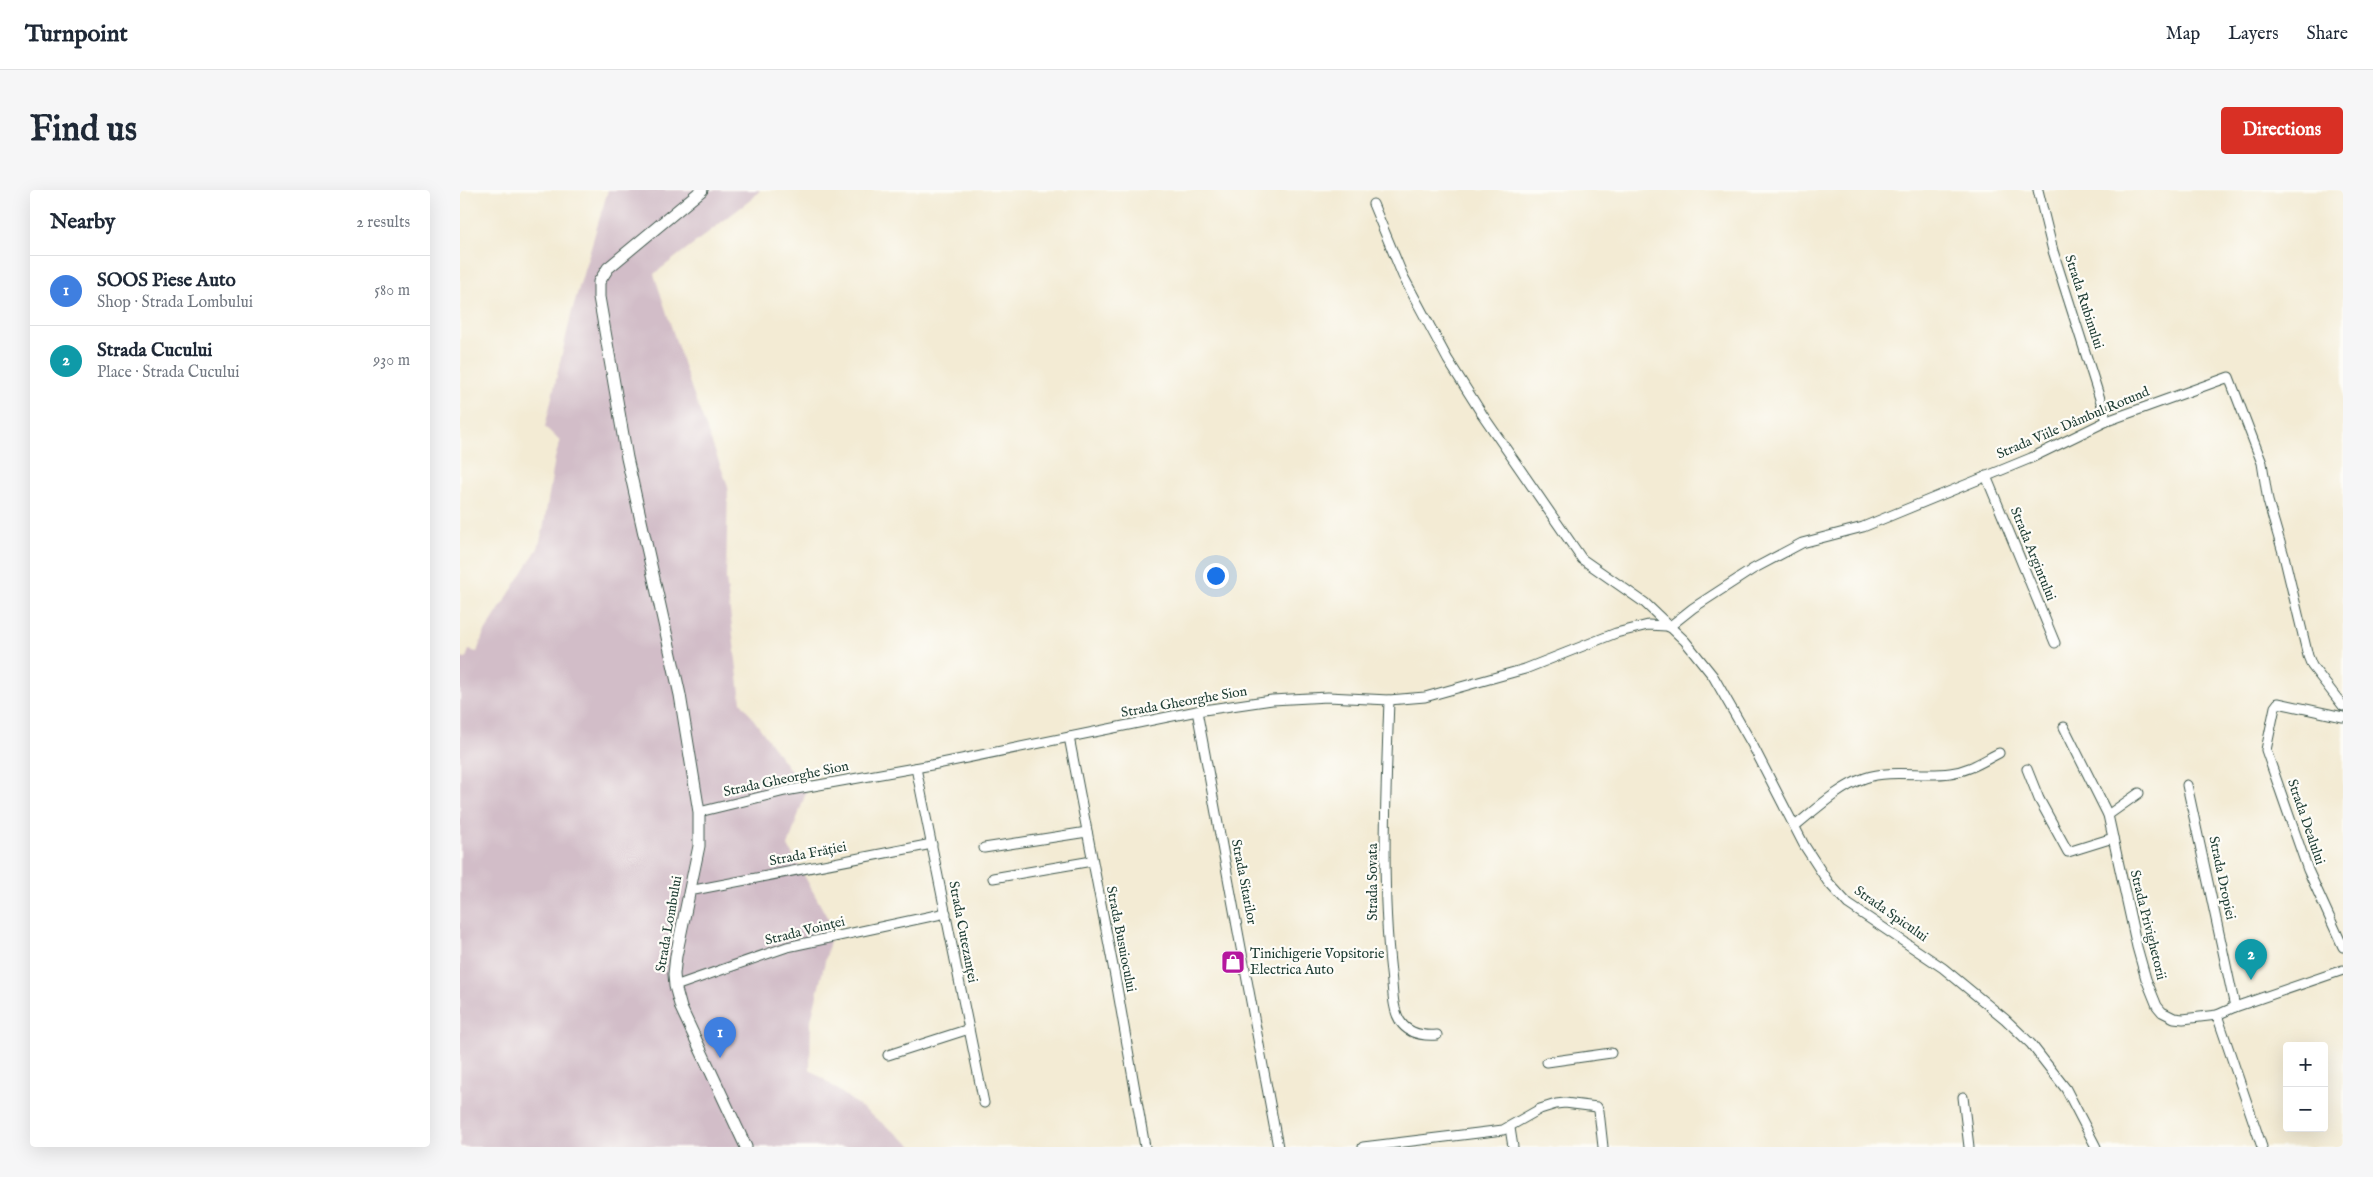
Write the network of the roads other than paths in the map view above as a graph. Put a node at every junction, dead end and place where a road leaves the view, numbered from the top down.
1 (702, 190) edge
2 (2038, 190) edge
3 (1373, 204) dead end
4 (2107, 420) junction
5 (1986, 476) junction
6 (1669, 627) junction
7 (2055, 643) dead end
8 (1389, 700) junction
9 (2343, 706) edge
10 (1197, 712) junction
11 (2343, 717) edge
12 (2064, 728) dead end
13 (1069, 738) junction
14 (1999, 752) dead end
15 (916, 768) junction
16 (2027, 769) dead end
17 (2188, 784) dead end
18 (2139, 793) dead end
19 (699, 812) junction
20 (2108, 816) junction
21 (1795, 826) junction
22 (1086, 832) junction
23 (2112, 838) junction
24 (932, 844) junction
25 (984, 848) dead end
26 (1092, 861) junction
27 (994, 878) dead end
28 (689, 891) junction
29 (946, 913) junction
30 (2343, 947) edge
31 (2343, 970) edge
32 (674, 986) junction
33 (2235, 1006) junction
34 (2217, 1015) junction
35 (969, 1029) junction
36 (1437, 1035) dead end
37 (1611, 1054) dead end
38 (888, 1055) dead end
39 (1547, 1062) dead end
40 (1963, 1097) dead end
41 (984, 1103) dead end
42 (1510, 1128) junction
43 (746, 1147) edge
44 (1145, 1147) edge
45 (1278, 1147) edge
46 (1363, 1147) edge
47 (1512, 1147) edge
48 (1603, 1147) edge
49 (1969, 1147) edge
50 (2096, 1147) edge
51 (2262, 1147) edge

1 - 19 street, Strada Lombului
2 - 4 street, Strada Rubinului
3 - 6 street, Strada Spicului
4 - 5 street, Strada Viile Dâmbul Rotund
4 - 9 street, Strada Viile Dâmbul Rotund
5 - 6 street, Strada Viile Dâmbul Rotund
5 - 7 street, Strada Argintului
6 - 8 street, Strada Gheorghe Sion
6 - 21 street, Strada Spicului
8 - 10 street, Strada Gheorghe Sion
8 - 36 street, Strada Sovata
10 - 13 street, Strada Gheorghe Sion
10 - 45 street, Strada Sitarilor
11 - 30 street, Strada Dealului
12 - 20 street, Strada Privighetorii
13 - 15 street, Strada Gheorghe Sion
13 - 22 street, Strada Busuiocului
14 - 21 street
15 - 19 street, Strada Gheorghe Sion
15 - 24 street, Strada Cutezanței
16 - 23 street
17 - 33 street, Strada Dropiei
18 - 20 street
19 - 28 street, Strada Lombului
20 - 23 street, Strada Privighetorii
21 - 50 street, Strada Spicului
22 - 25 street
22 - 26 street, Strada Busuiocului
23 - 34 street, Strada Privighetorii
24 - 28 street, Strada Frăției
24 - 29 street, Strada Cutezanței
26 - 27 street
26 - 44 street, Strada Busuiocului
28 - 32 street, Strada Lombului
29 - 32 street, Strada Voinței
29 - 35 street, Strada Cutezanței
31 - 33 street
32 - 43 street, Strada Lombului
33 - 34 street
34 - 51 street
35 - 38 street
35 - 41 street, Strada Cutezanței
37 - 39 street
40 - 49 street
42 - 46 street
42 - 47 street
42 - 48 street

